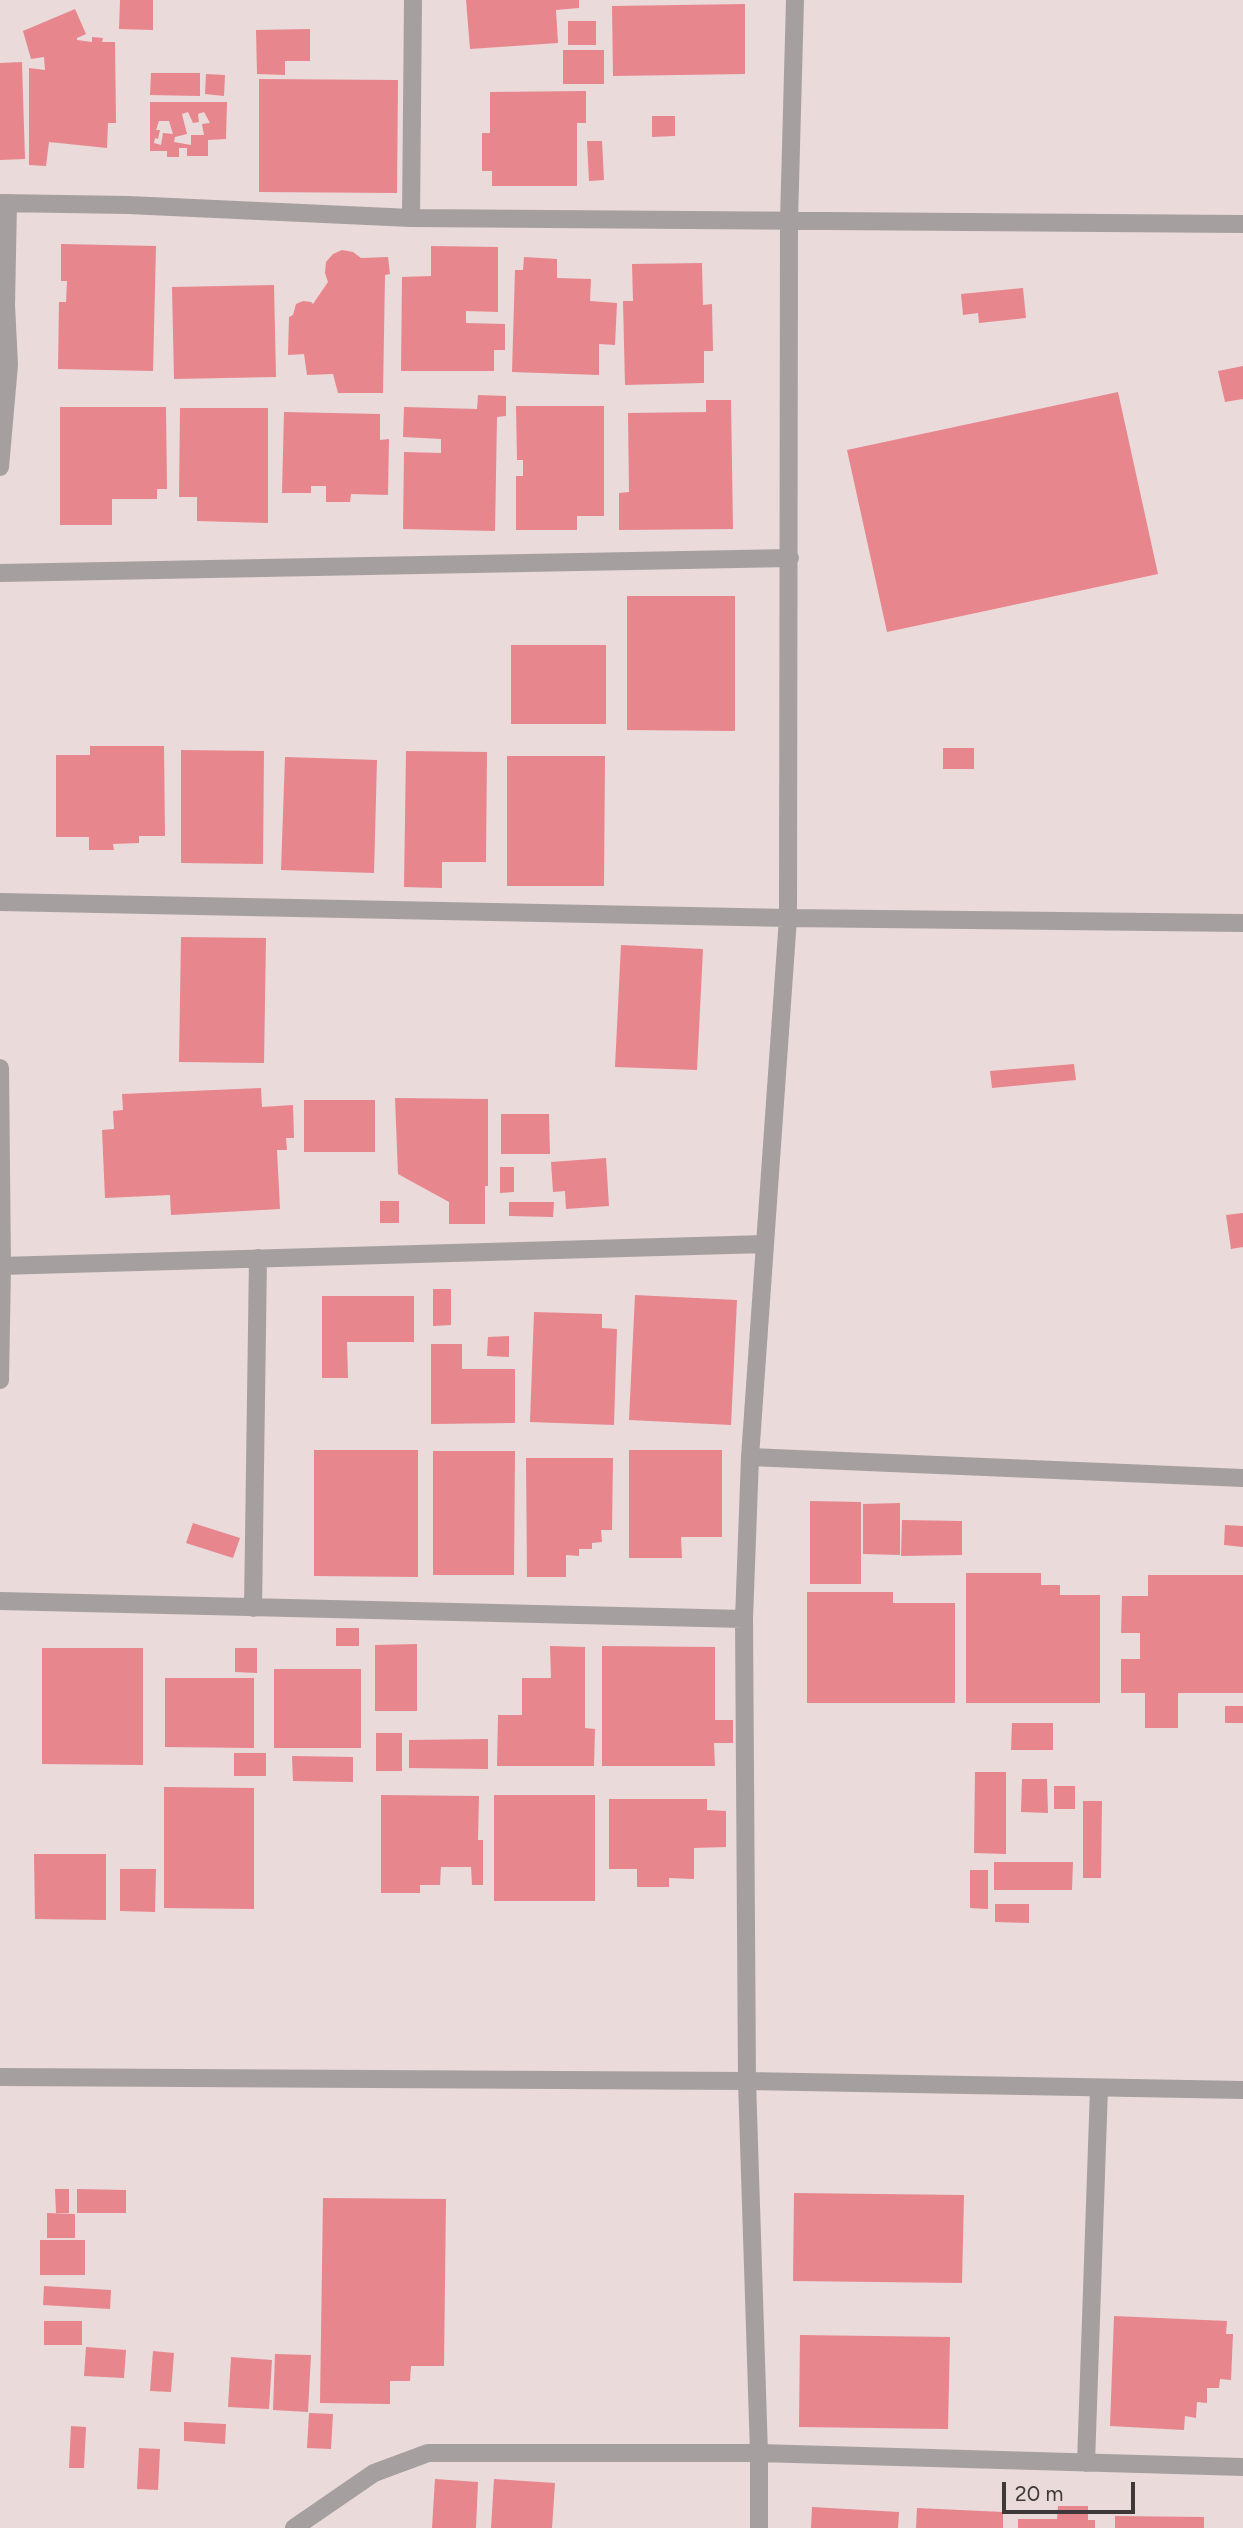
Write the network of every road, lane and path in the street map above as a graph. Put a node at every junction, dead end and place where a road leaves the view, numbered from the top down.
1 (413, 0) edge
2 (795, 0) edge
3 (4, 203) edge
4 (411, 218) junction
5 (789, 222) junction
6 (1243, 224) edge
7 (0, 467) edge
8 (790, 558) junction
9 (0, 573) edge
10 (0, 902) edge
11 (788, 918) junction
12 (1243, 923) edge
13 (0, 1068) edge
14 (765, 1244) junction
15 (258, 1258) junction
16 (1, 1266) edge
17 (0, 1380) edge
18 (750, 1457) junction
19 (1243, 1478) edge
20 (0, 1601) edge
21 (253, 1608) junction
22 (744, 1619) junction
23 (0, 2077) edge
24 (747, 2081) junction
25 (1099, 2088) junction
26 (1243, 2090) edge
27 (759, 2453) junction
28 (1086, 2462) junction
29 (1243, 2467) edge
30 (294, 2528) edge
31 (759, 2528) edge

1 - 4 street
2 - 5 street
3 - 4 street
3 - 7 street
4 - 5 street
5 - 6 street
5 - 8 street
8 - 9 street
8 - 11 street
10 - 11 street
11 - 12 street
11 - 14 street
13 - 16 street
14 - 15 street
14 - 18 street
15 - 16 street
15 - 21 street
16 - 17 street
18 - 19 street
18 - 22 street
20 - 21 street
21 - 22 street
22 - 24 street
23 - 24 street
24 - 25 street
24 - 27 street
25 - 26 street
25 - 28 street
27 - 28 street
27 - 30 street
27 - 31 street
28 - 29 street

